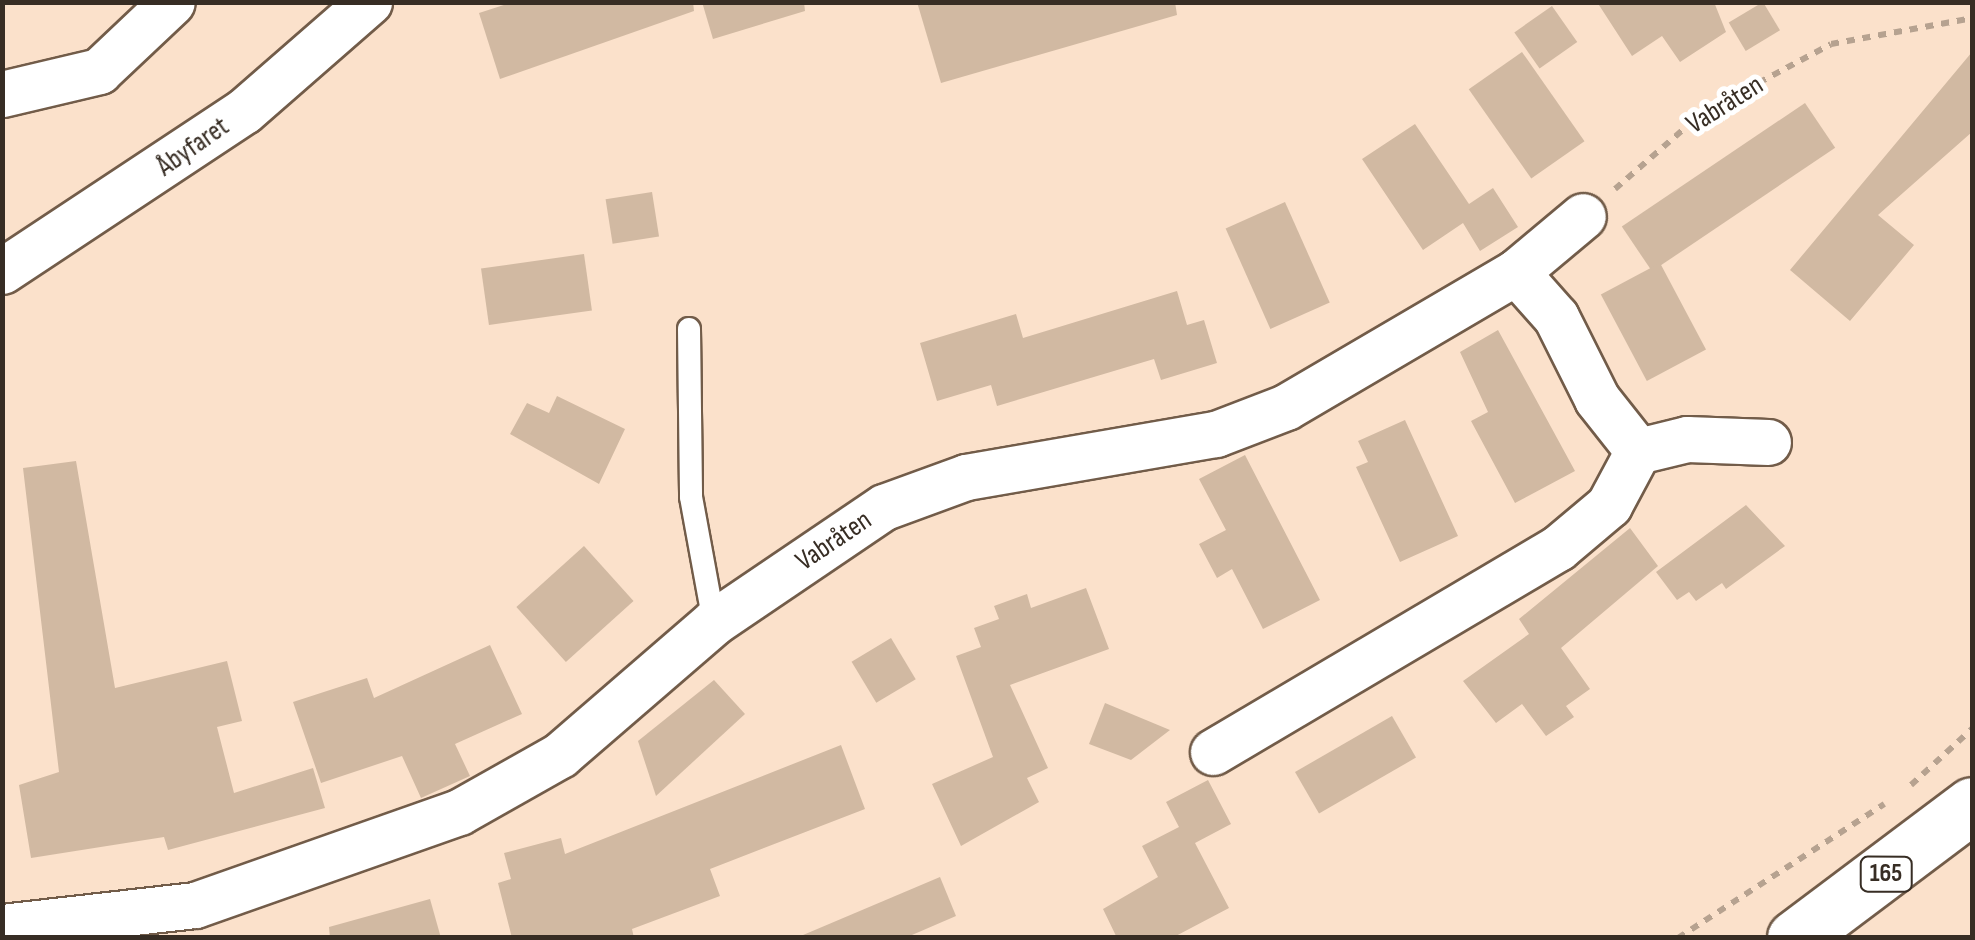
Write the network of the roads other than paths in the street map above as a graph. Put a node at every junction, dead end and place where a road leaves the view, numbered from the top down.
1 (172, 2) edge
2 (368, 2) edge
3 (2, 94) edge
4 (1584, 216) road end
5 (2, 272) edge
6 (1516, 272) junction
7 (689, 329) dead end
8 (1768, 442) dead end
9 (1638, 451) junction
10 (714, 622) junction
11 (1214, 752) dead end
12 (1972, 805) edge
13 (201, 921) edge
14 (2, 927) edge
15 (1795, 938) edge

1 - 3 street
2 - 5 street, Åbyfaret
4 - 6 street, Vabråten
6 - 9 street
6 - 10 street, Vabråten
7 - 10 lane
8 - 9 street
9 - 11 street
10 - 13 street, Vabråten
12 - 15 main road, 165
13 - 14 street, Vabråten

